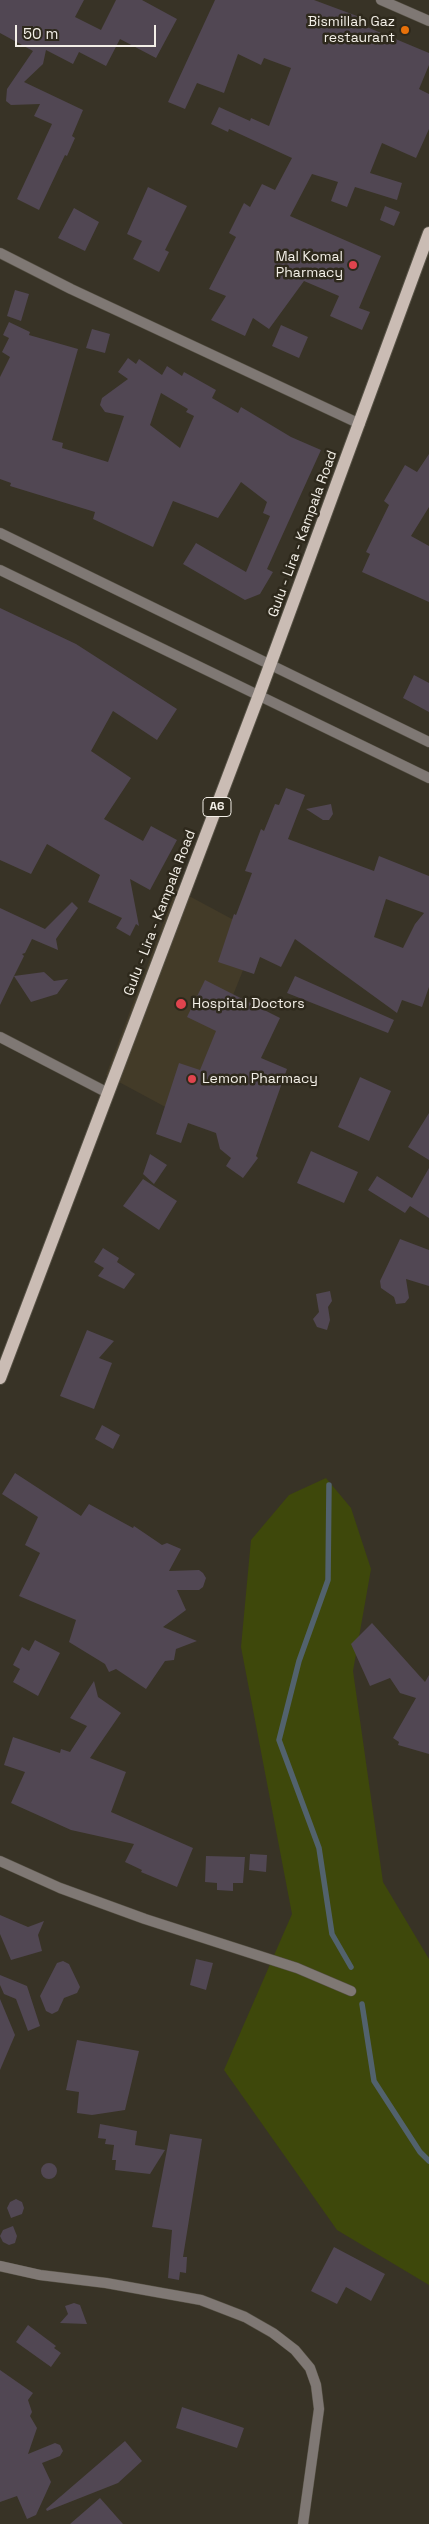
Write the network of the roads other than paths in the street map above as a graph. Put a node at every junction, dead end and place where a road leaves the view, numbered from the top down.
1 (381, 0) edge
2 (429, 21) edge
3 (429, 234) edge
4 (0, 253) edge
5 (360, 424) junction
6 (0, 533) edge
7 (0, 570) edge
8 (271, 665) junction
9 (260, 696) junction
10 (429, 742) edge
11 (429, 778) edge
12 (0, 1037) edge
13 (108, 1093) junction
14 (0, 1378) edge
15 (0, 1861) edge
16 (351, 1991) dead end
17 (0, 2266) edge
18 (303, 2524) edge

1 - 2 street
3 - 5 main road, Gulu - Lira - Kampala Road / A6
4 - 5 street
5 - 8 main road, Gulu - Lira - Kampala Road / A6
6 - 8 street
7 - 9 street
8 - 9 main road, Gulu - Lira - Kampala Road / A6
8 - 10 street
9 - 11 street
9 - 13 main road, Gulu - Lira - Kampala Road / A6
12 - 13 street
13 - 14 main road, Gulu - Lira - Kampala Road / A6
15 - 16 street
17 - 18 street

